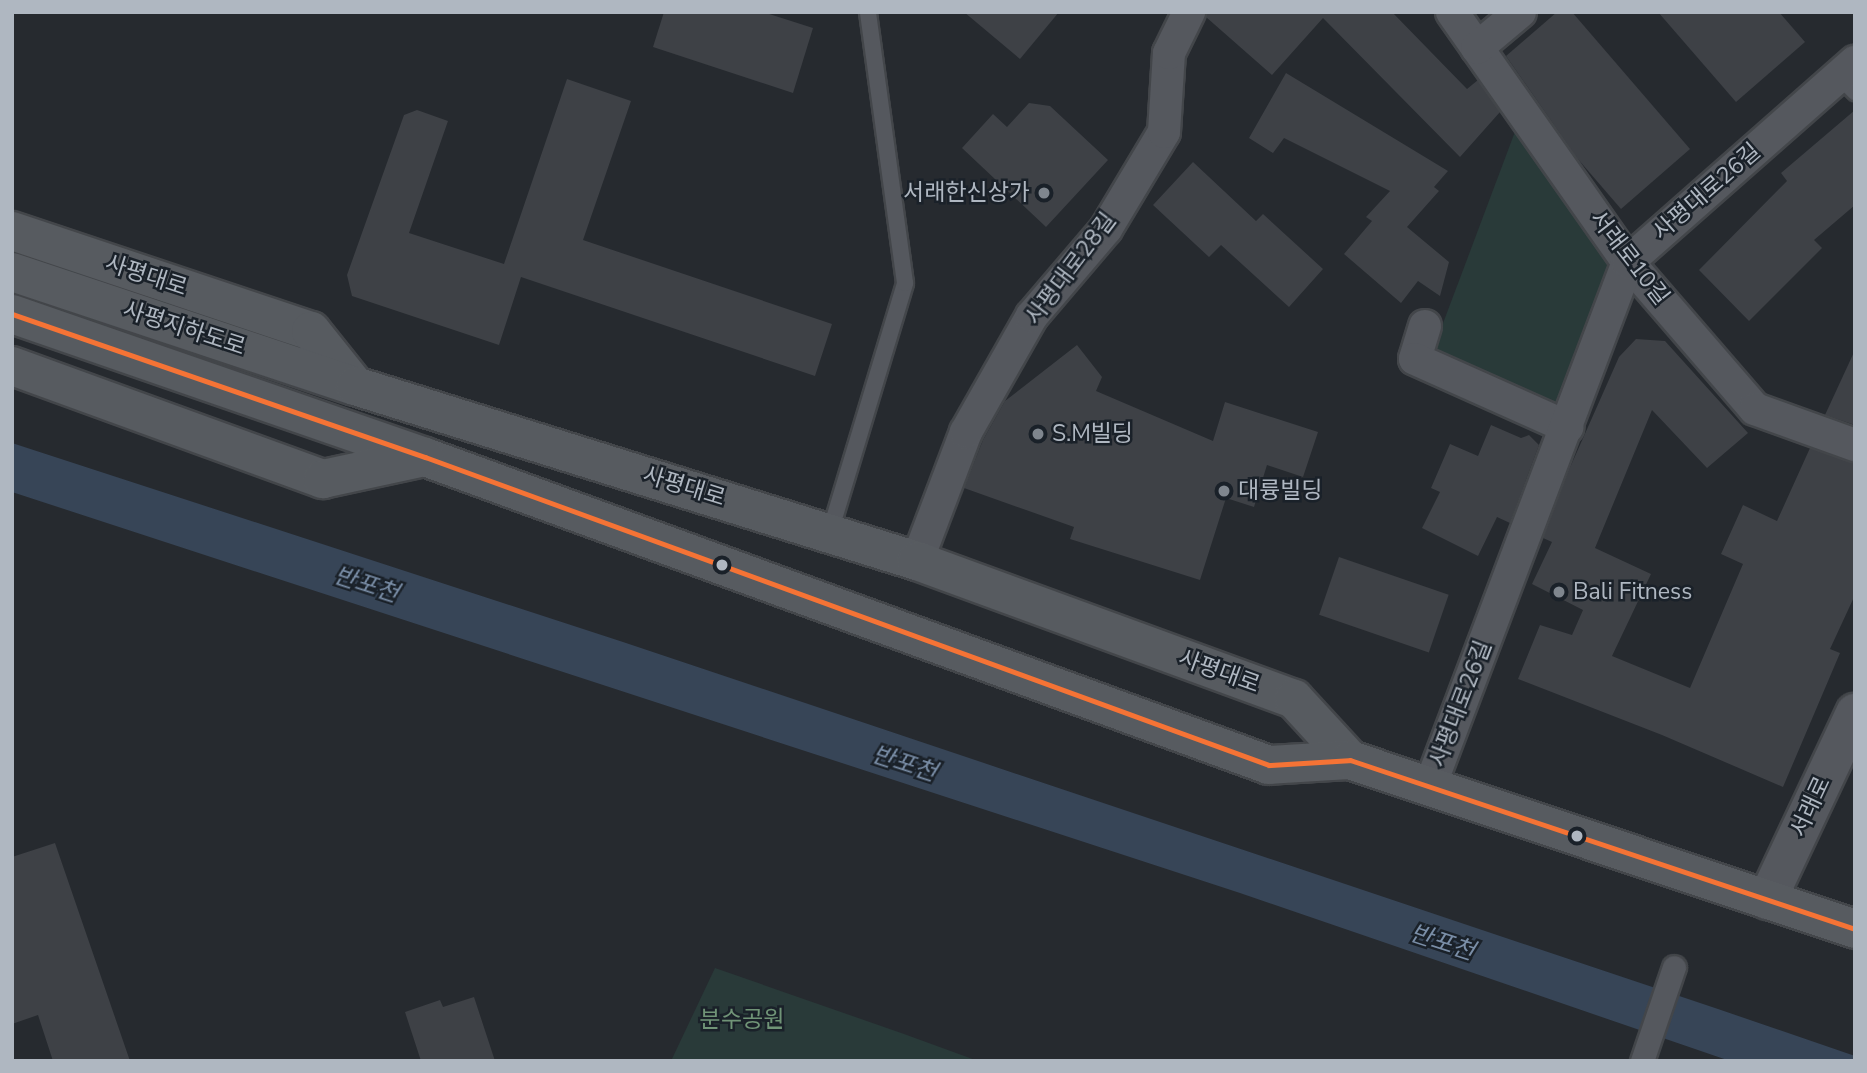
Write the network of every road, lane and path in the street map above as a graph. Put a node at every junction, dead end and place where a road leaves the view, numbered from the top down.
1 (868, 12) edge
2 (1189, 12) edge
3 (1452, 12) edge
4 (1520, 12) edge
5 (1477, 48) junction
6 (1850, 76) edge
7 (12, 231) edge
8 (1628, 262) junction
9 (12, 272) edge
10 (12, 314) edge
11 (1425, 326) dead end
12 (12, 366) edge
13 (355, 386) junction
14 (1567, 427) junction
15 (1855, 445) edge
16 (425, 457) junction
17 (830, 532) junction
18 (917, 561) junction
19 (1855, 713) edge
20 (1350, 760) junction
21 (1430, 786) junction
22 (1767, 900) junction
23 (1855, 929) edge
24 (1674, 967) dead end
25 (1642, 1061) edge

1 - 17 lane
2 - 18 street, 사평대로28길
3 - 5 street, 서래로10길
4 - 5 street
5 - 8 street, 서래로10길
6 - 8 street, 사평대로26길
7 - 13 main road, 사평대로
8 - 14 street, 사평대로26길
8 - 15 street, 서래로10길
9 - 13 main road, 사평지하도로
10 - 16 main road, 사평지하도로
11 - 14 street
12 - 16 main road
13 - 17 main road, 사평대로
14 - 21 street, 사평대로26길
16 - 20 main road, 사평대로
17 - 18 main road, 사평대로
18 - 20 main road, 사평대로
19 - 22 street, 서래로
20 - 21 main road, 사평대로
21 - 22 main road, 사평대로
22 - 23 main road, 사평대로
24 - 25 street

